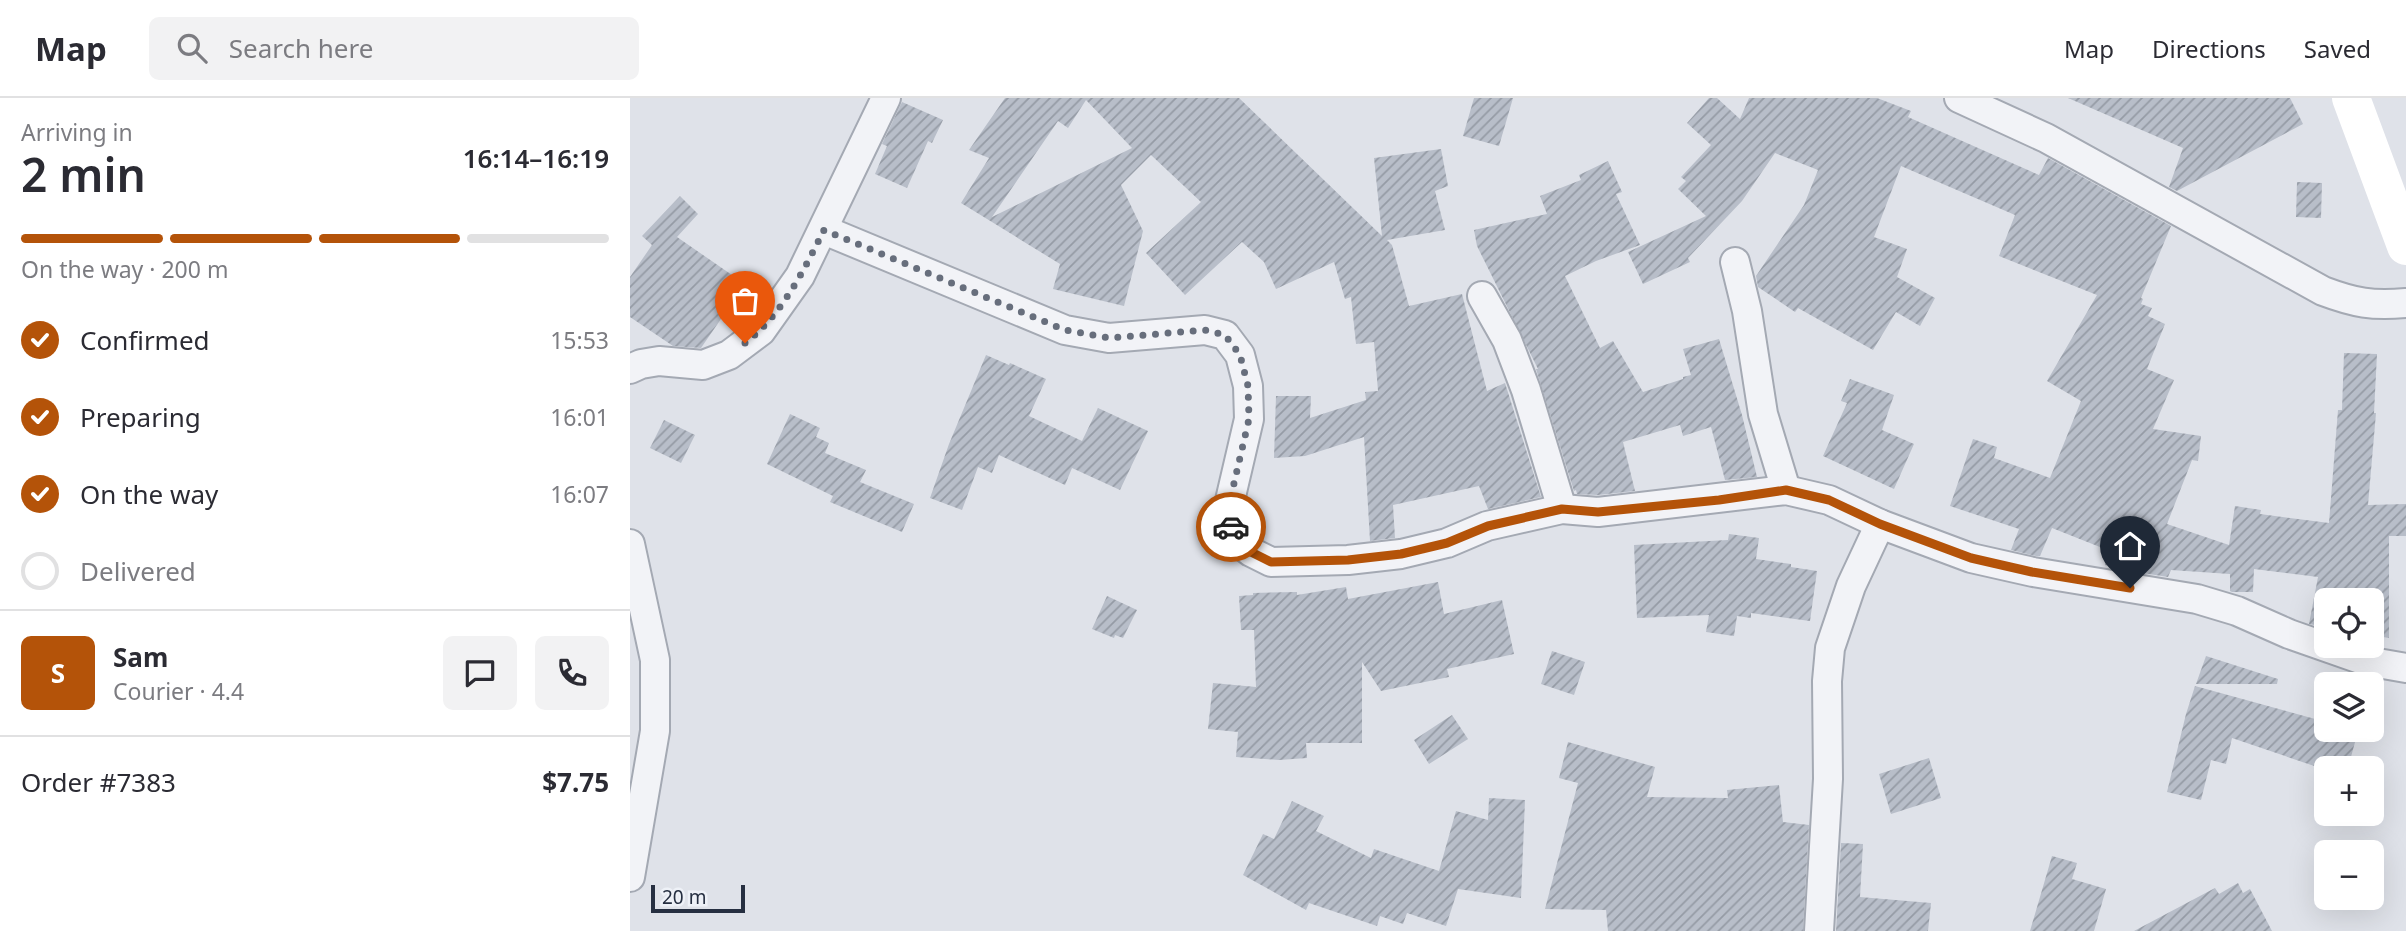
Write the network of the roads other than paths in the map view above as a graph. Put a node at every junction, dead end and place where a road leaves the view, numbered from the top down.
1 (886, 98) edge
2 (1959, 98) edge
3 (2351, 98) edge
4 (824, 230) junction
5 (2406, 246) edge
6 (1735, 262) dead end
7 (1482, 296) dead end
8 (2406, 303) edge
9 (630, 369) edge
10 (1786, 490) junction
11 (1562, 509) junction
12 (1880, 524) junction
13 (630, 544) edge
14 (2406, 668) edge
15 (630, 877) edge
16 (1819, 931) edge

1 - 4 street
2 - 8 street
3 - 5 street
4 - 9 street
4 - 11 street
6 - 10 street
7 - 11 street
10 - 11 street
10 - 12 street
12 - 14 street
12 - 16 street
13 - 15 street

